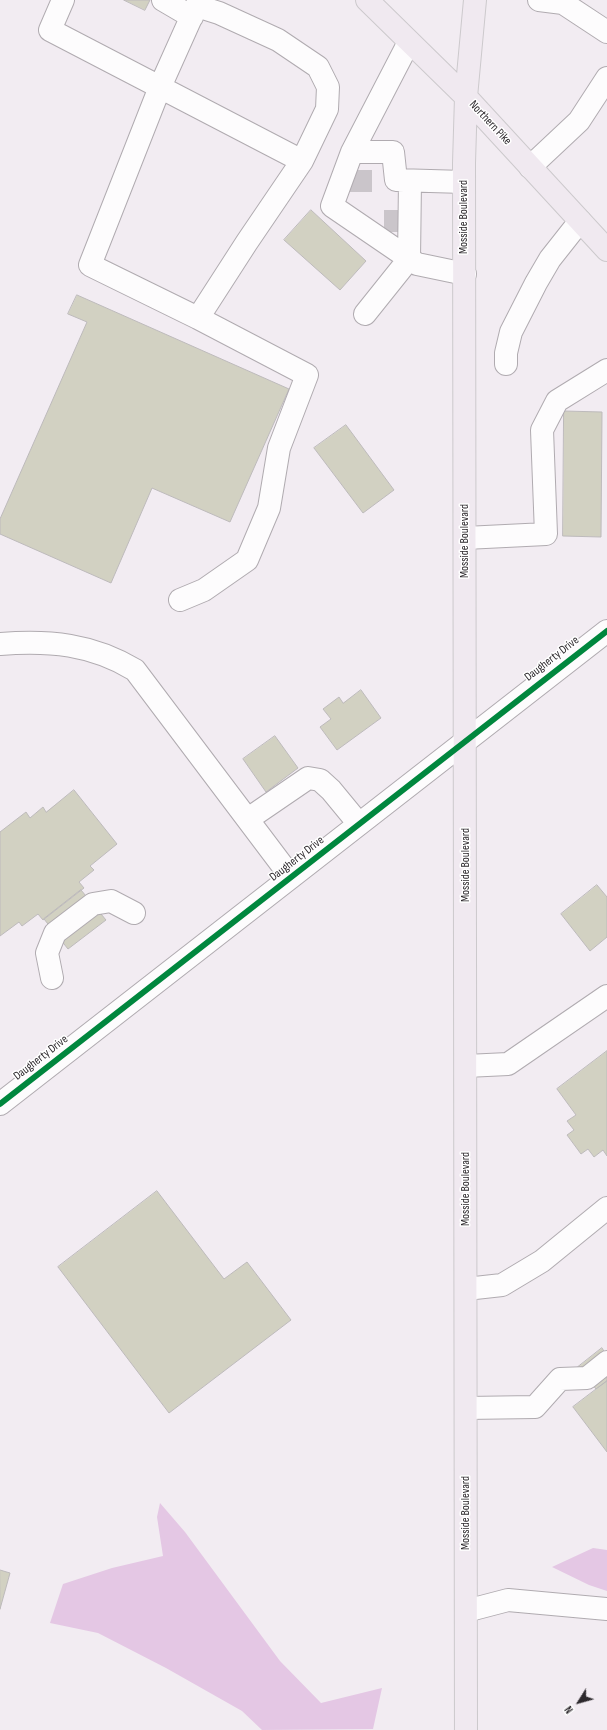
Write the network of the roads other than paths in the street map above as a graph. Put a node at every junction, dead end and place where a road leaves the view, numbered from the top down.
1 (63, 0) edge
2 (163, 0) edge
3 (367, 0) edge
4 (475, 0) edge
5 (539, 0) edge
6 (563, 1) edge
7 (196, 8) edge
8 (607, 32) edge
9 (409, 42) junction
10 (607, 78) edge
11 (160, 87) junction
12 (466, 97) junction
13 (352, 152) junction
14 (302, 161) junction
15 (530, 167) junction
16 (395, 181) junction
17 (464, 182) junction
18 (395, 206) tunnel mouth
19 (580, 221) junction
20 (399, 246) junction
21 (607, 250) edge
22 (465, 274) junction
23 (365, 314) dead end
24 (198, 318) junction
25 (506, 364) dead end
26 (607, 370) edge
27 (465, 538) junction
28 (180, 600) dead end
29 (607, 631) edge
30 (0, 644) edge
31 (466, 741) junction
32 (248, 819) junction
33 (359, 824) junction
34 (291, 877) junction
35 (134, 913) dead end
36 (52, 978) dead end
37 (607, 996) edge
38 (466, 1066) junction
39 (0, 1104) edge
40 (607, 1208) edge
41 (466, 1289) junction
42 (607, 1362) edge
43 (466, 1408) junction
44 (607, 1610) edge
45 (466, 1611) junction
46 (466, 1730) edge

1 - 11 street
2 - 7 street
3 - 9 main road, Northern Pike
4 - 12 main road, Mosside Boulevard
5 - 6 street
6 - 8 street
7 - 11 street
7 - 14 street
9 - 12 main road, Northern Pike
9 - 13 street
10 - 15 street
11 - 14 street
11 - 24 street
12 - 15 main road, Northern Pike
12 - 17 main road, Mosside Boulevard
13 - 16 street
13 - 20 street
14 - 24 street
15 - 19 main road, Northern Pike
16 - 17 street
16 - 18 street
16 - 20 street
17 - 22 main road, Mosside Boulevard
19 - 21 main road, Northern Pike
19 - 25 street
20 - 22 street
20 - 23 street
22 - 27 main road, Mosside Boulevard
24 - 28 street
26 - 27 street
27 - 31 main road, Mosside Boulevard
29 - 31 street, Daugherty Drive
30 - 32 street
31 - 33 street, Daugherty Drive
31 - 38 main road, Mosside Boulevard
32 - 33 street
32 - 34 street
33 - 34 street, Daugherty Drive
34 - 39 street, Daugherty Drive
35 - 36 street
37 - 38 street
38 - 41 main road, Mosside Boulevard
40 - 41 street
41 - 43 main road, Mosside Boulevard
42 - 43 street
43 - 45 main road, Mosside Boulevard
44 - 45 street
45 - 46 main road, Mosside Boulevard

